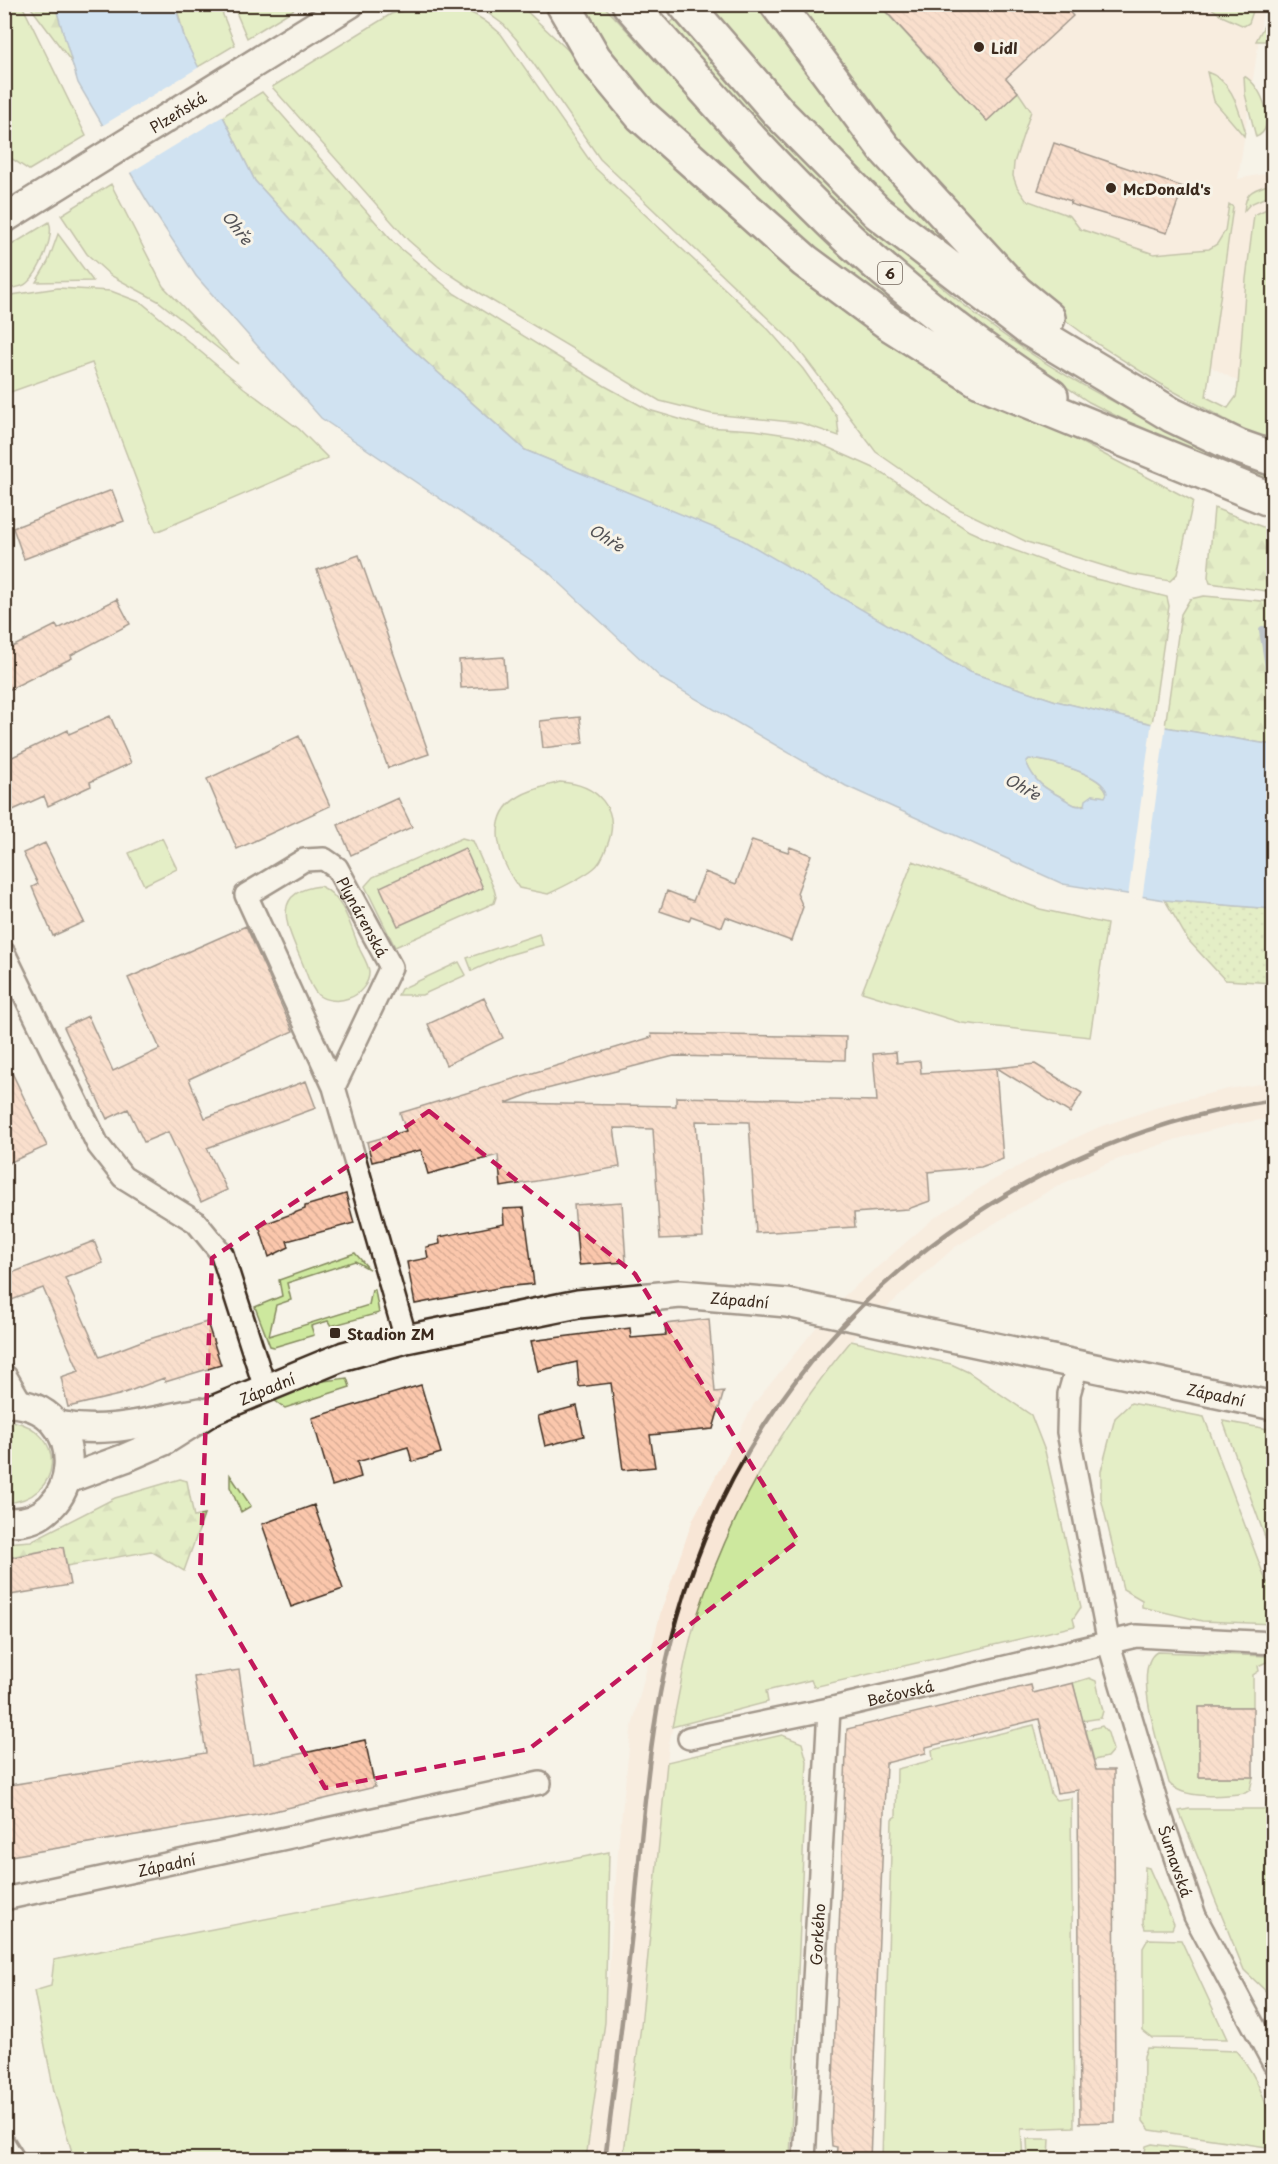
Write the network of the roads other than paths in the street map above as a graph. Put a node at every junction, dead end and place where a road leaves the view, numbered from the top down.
1 (351, 4) edge
2 (563, 4) edge
3 (629, 4) edge
4 (777, 4) edge
5 (687, 7) edge
6 (4, 219) edge
7 (1172, 415) junction
8 (1169, 459) junction
9 (1274, 459) edge
10 (1274, 501) edge
11 (4, 953) edge
12 (334, 1087) junction
13 (406, 1339) junction
14 (1077, 1366) junction
15 (4, 1378) edge
16 (266, 1388) junction
17 (11, 1403) edge
18 (1274, 1406) edge
19 (213, 1410) junction
20 (57, 1425) junction
21 (68, 1479) junction
22 (4, 1521) edge
23 (1274, 1643) edge
24 (1109, 1644) junction
25 (829, 1709) junction
26 (689, 1737) dead end
27 (540, 1783) dead end
28 (4, 1899) edge
29 (1274, 2064) edge
30 (4, 2144) edge
31 (14, 2160) edge
32 (804, 2160) edge

1 - 6 street, Plzeňská
2 - 8 highway
3 - 8 highway, 6
4 - 7 highway
5 - 7 highway
7 - 9 highway
8 - 10 highway, 6
11 - 16 street
12 - 12 street, Plynárenská
12 - 13 street, Plynárenská
13 - 14 street, Západní
13 - 16 street, Západní
14 - 18 street, Západní
14 - 24 street, Šumavská
15 - 17 street
16 - 19 street, Západní
17 - 20 street, Západní
19 - 20 street, Západní
19 - 21 street, Západní
20 - 21 street
21 - 22 street
23 - 24 street
24 - 25 street, Bečovská
24 - 29 street, Šumavská
25 - 26 street, Bečovská
25 - 32 street, Gorkého
27 - 28 street, Západní
30 - 31 street

